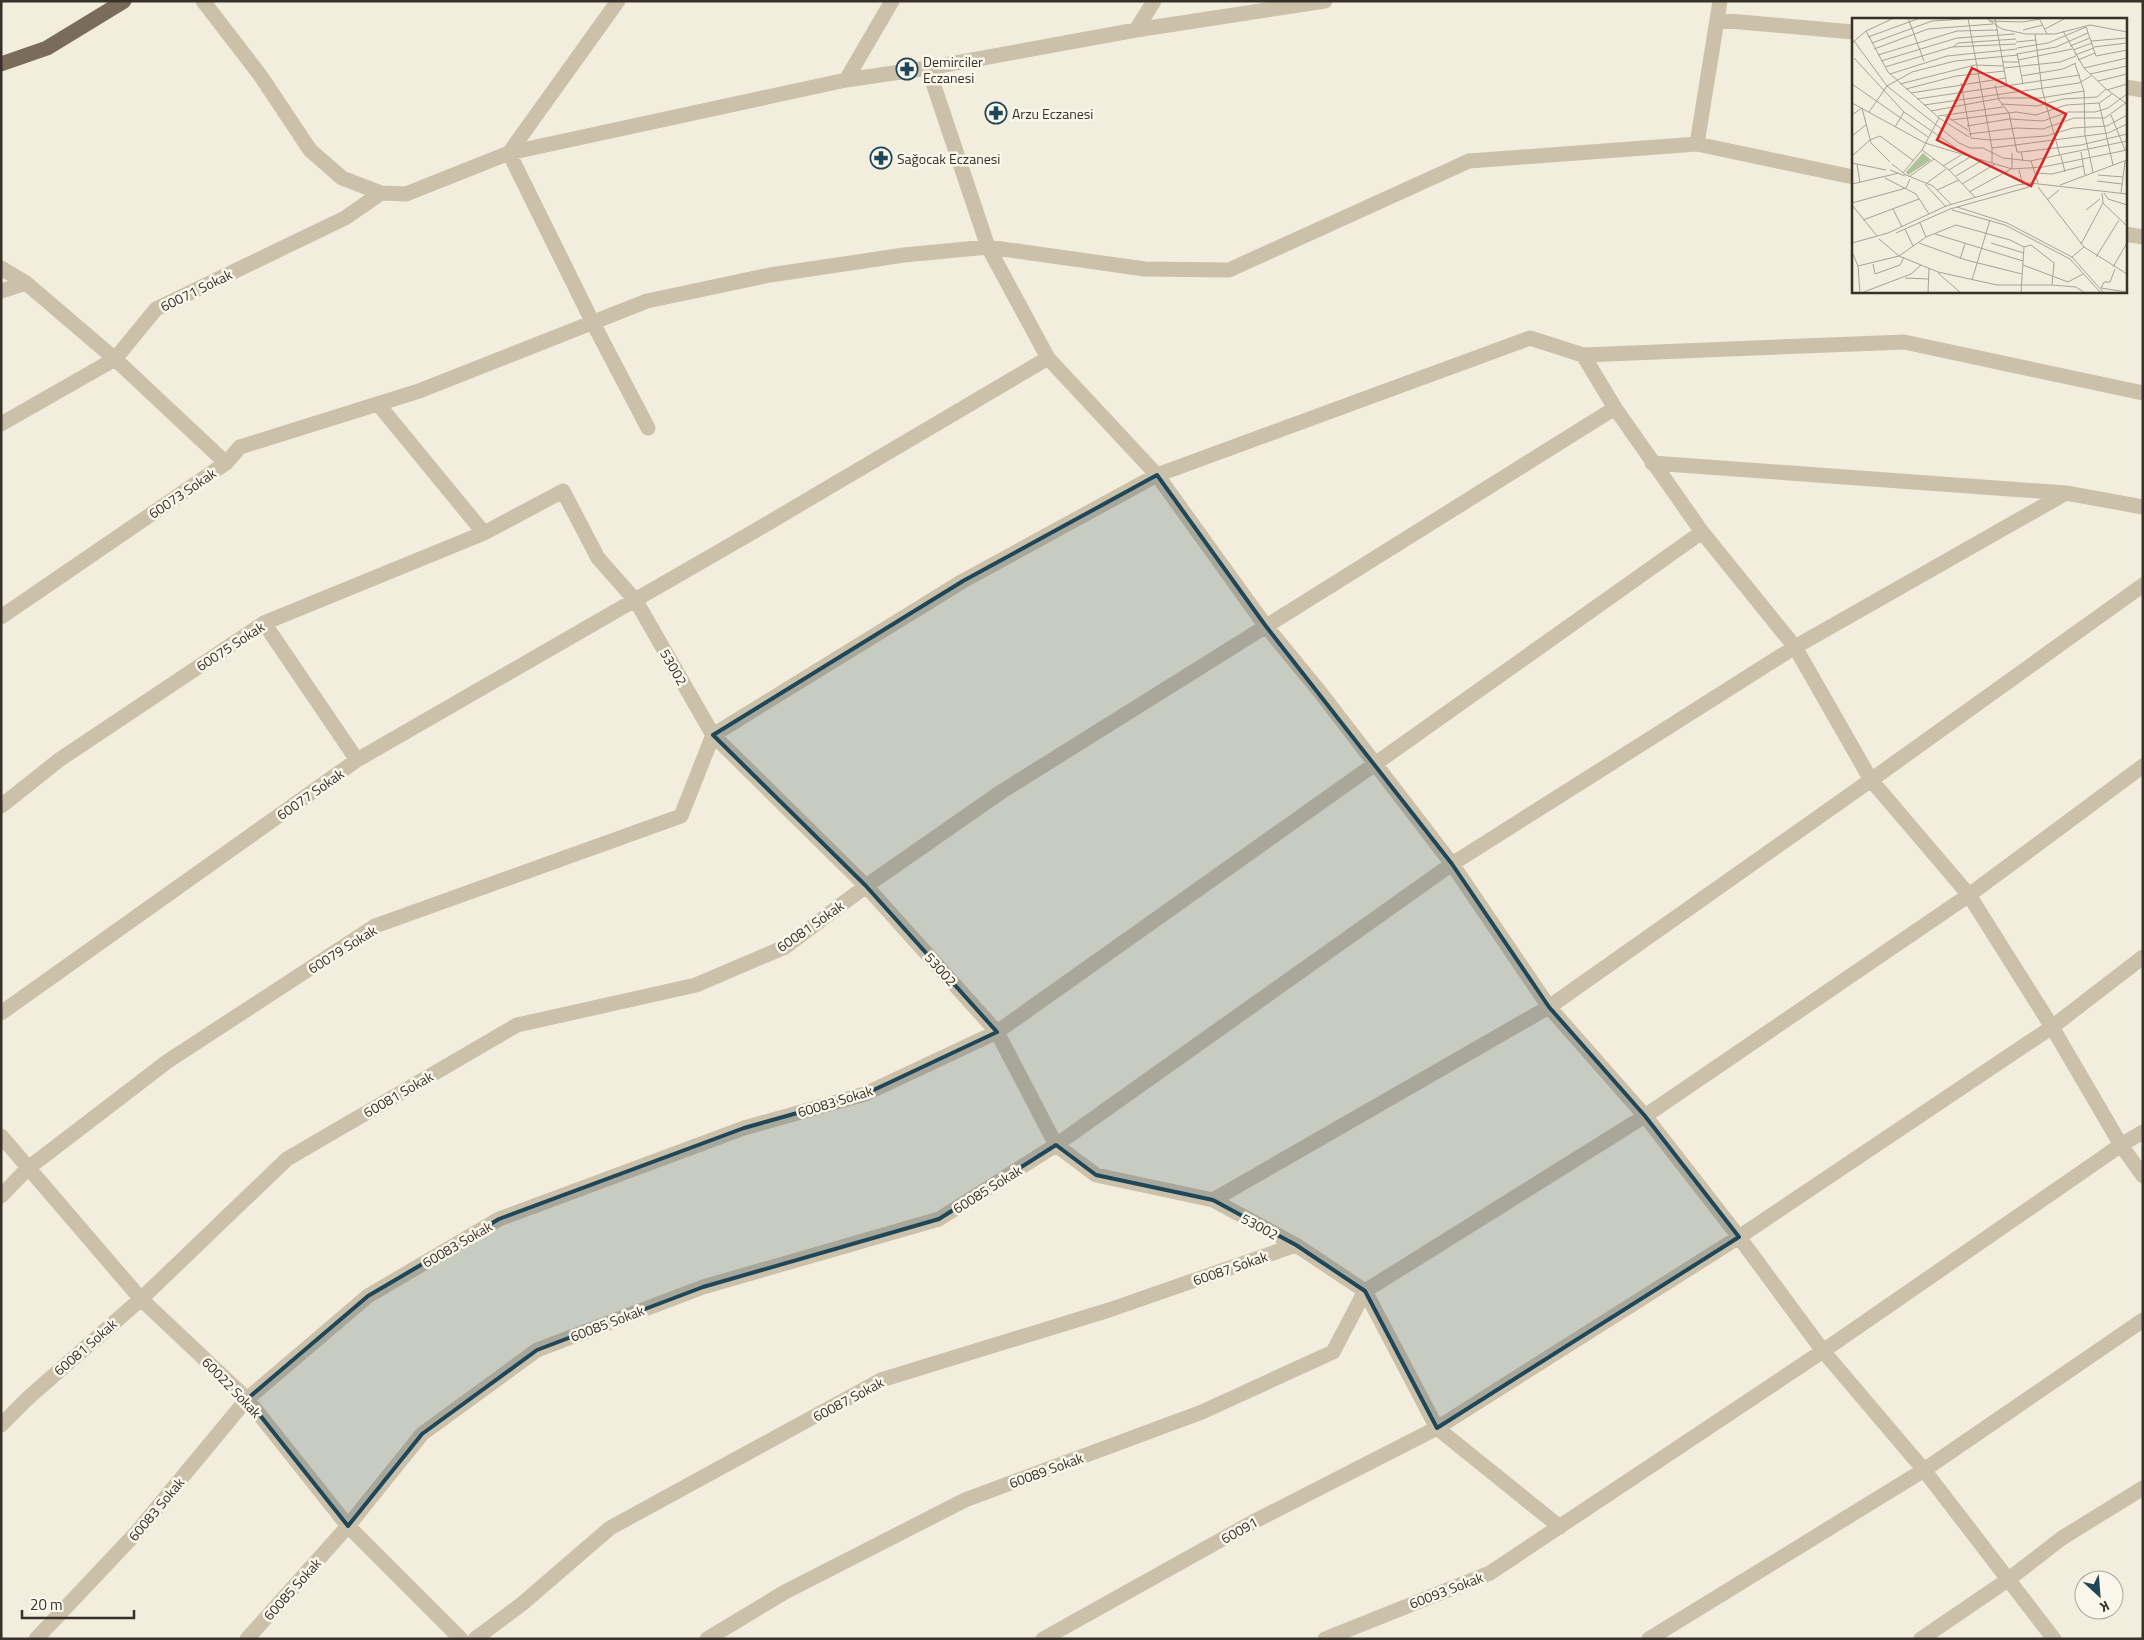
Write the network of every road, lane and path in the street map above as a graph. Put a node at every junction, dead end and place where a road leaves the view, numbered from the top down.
1 (124, 1) edge
2 (203, 1) edge
3 (618, 1) edge
4 (892, 1) edge
5 (1154, 1) edge
6 (1325, 1) edge
7 (1720, 1) edge
8 (1718, 20) junction
9 (1136, 30) junction
10 (1852, 32) edge
11 (1, 64) edge
12 (928, 68) junction
13 (846, 80) junction
14 (2126, 86) edge
15 (2143, 90) edge
16 (1697, 144) junction
17 (509, 153) junction
18 (1852, 177) edge
19 (381, 193) junction
20 (2126, 234) edge
21 (2143, 237) edge
22 (988, 247) junction
23 (1, 268) edge
24 (26, 284) junction
25 (1, 291) edge
26 (593, 323) junction
27 (1583, 355) junction
28 (1048, 358) junction
29 (115, 359) junction
30 (2143, 393) edge
31 (378, 404) junction
32 (1615, 408) junction
33 (1, 424) edge
34 (648, 428) dead end
35 (226, 463) junction
36 (1652, 463) junction
37 (1157, 475) junction
38 (2066, 493) junction
39 (2143, 507) edge
40 (1702, 532) junction
41 (484, 534) junction
42 (2143, 585) edge
43 (636, 601) junction
44 (1, 617) edge
45 (264, 623) junction
46 (1266, 625) junction
47 (1795, 647) junction
48 (713, 735) junction
49 (357, 760) junction
50 (1374, 764) junction
51 (2143, 766) edge
52 (1871, 780) junction
53 (1, 806) edge
54 (1452, 864) junction
55 (866, 886) junction
56 (1969, 895) junction
57 (2143, 958) edge
58 (1548, 1006) junction
59 (1, 1013) edge
60 (2052, 1027) junction
61 (997, 1032) junction
62 (1645, 1116) junction
63 (2143, 1132) edge
64 (1, 1136) edge
65 (1056, 1145) junction
66 (2121, 1145) junction
67 (28, 1169) junction
68 (2143, 1176) edge
69 (1, 1196) edge
70 (1213, 1200) junction
71 (1739, 1237) junction
72 (1296, 1245) junction
73 (1365, 1291) junction
74 (140, 1299) junction
75 (2143, 1320) edge
76 (1823, 1351) junction
77 (247, 1399) junction
78 (1, 1425) edge
79 (1437, 1428) junction
80 (1924, 1470) junction
81 (2143, 1488) edge
82 (348, 1526) junction
83 (1560, 1527) junction
84 (2009, 1579) junction
85 (1330, 1637) edge
86 (36, 1639) edge
87 (247, 1639) edge
88 (461, 1639) edge
89 (475, 1639) edge
90 (707, 1639) edge
91 (1043, 1639) edge
92 (1649, 1639) edge
93 (1921, 1639) edge
94 (2054, 1639) edge

1 - 11 main road
2 - 19 street
3 - 17 street
4 - 13 street
5 - 9 street
6 - 9 street
7 - 8 street
8 - 10 street
8 - 16 street
9 - 12 street
12 - 13 street
12 - 22 street
13 - 17 street
14 - 15 street
16 - 18 street, 60073 Sokak
16 - 22 street, 60073 Sokak
17 - 19 street
17 - 26 street
19 - 29 street, 60071 Sokak
20 - 21 street
22 - 26 street, 60073 Sokak
22 - 28 street
23 - 24 street
24 - 25 street
24 - 29 street
26 - 31 street, 60073 Sokak
26 - 34 street
27 - 30 street
27 - 32 street
27 - 37 street
28 - 37 street
28 - 43 street, 60077 Sokak
29 - 33 street, 60071 Sokak
29 - 35 street
31 - 35 street, 60073 Sokak
31 - 41 street
32 - 36 street
32 - 46 street, 60081 Sokak
35 - 44 street, 60073 Sokak
36 - 38 street
36 - 40 street
37 - 46 street
37 - 48 street
38 - 39 street
38 - 47 street, 60085 Sokak
40 - 47 street
40 - 50 street, 60083 Sokak
41 - 43 street, 53002
41 - 45 street, 60075 Sokak
42 - 52 street
43 - 48 street, 53002
43 - 49 street, 60077 Sokak
45 - 49 street
45 - 53 street, 60075 Sokak
46 - 50 street
46 - 55 street, 60081 Sokak
47 - 52 street
47 - 54 street, 60085 Sokak
48 - 55 street, 53002
48 - 67 street, 60079 Sokak
49 - 59 street, 60077 Sokak
50 - 54 street
50 - 61 street, 60083 Sokak
51 - 56 street
52 - 56 street
52 - 58 street
54 - 58 street
54 - 65 street, 60085 Sokak
55 - 61 street, 53002
55 - 74 street, 60081 Sokak
56 - 60 street
56 - 62 street
57 - 60 street, 60091
58 - 62 street
58 - 70 street
60 - 66 street
60 - 71 street, 60091
61 - 65 street, 53002
61 - 77 street, 60083 Sokak
62 - 71 street
62 - 73 street
63 - 66 street, 60093 Sokak
64 - 67 street, 60022 Sokak
65 - 70 street, 53002
65 - 82 street, 60085 Sokak
66 - 68 street
66 - 76 street, 60093 Sokak
67 - 69 street, 60079 Sokak
67 - 74 street, 60022 Sokak
70 - 72 street, 53002
71 - 76 street
71 - 79 street, 60091
72 - 73 street, 53002
72 - 89 street, 60087 Sokak
73 - 79 street, 53002
73 - 90 street, 60089 Sokak
74 - 77 street, 60022 Sokak
74 - 78 street, 60081 Sokak
75 - 80 street
76 - 80 street
76 - 83 street, 60093 Sokak
77 - 82 street, 60022 Sokak
77 - 86 street, 60083 Sokak
79 - 83 street, 53002
79 - 91 street, 60091
80 - 84 street
80 - 92 street
81 - 84 street
82 - 87 street, 60085 Sokak
82 - 88 street, 60022 Sokak
83 - 85 street, 60093 Sokak
84 - 93 street
84 - 94 street

